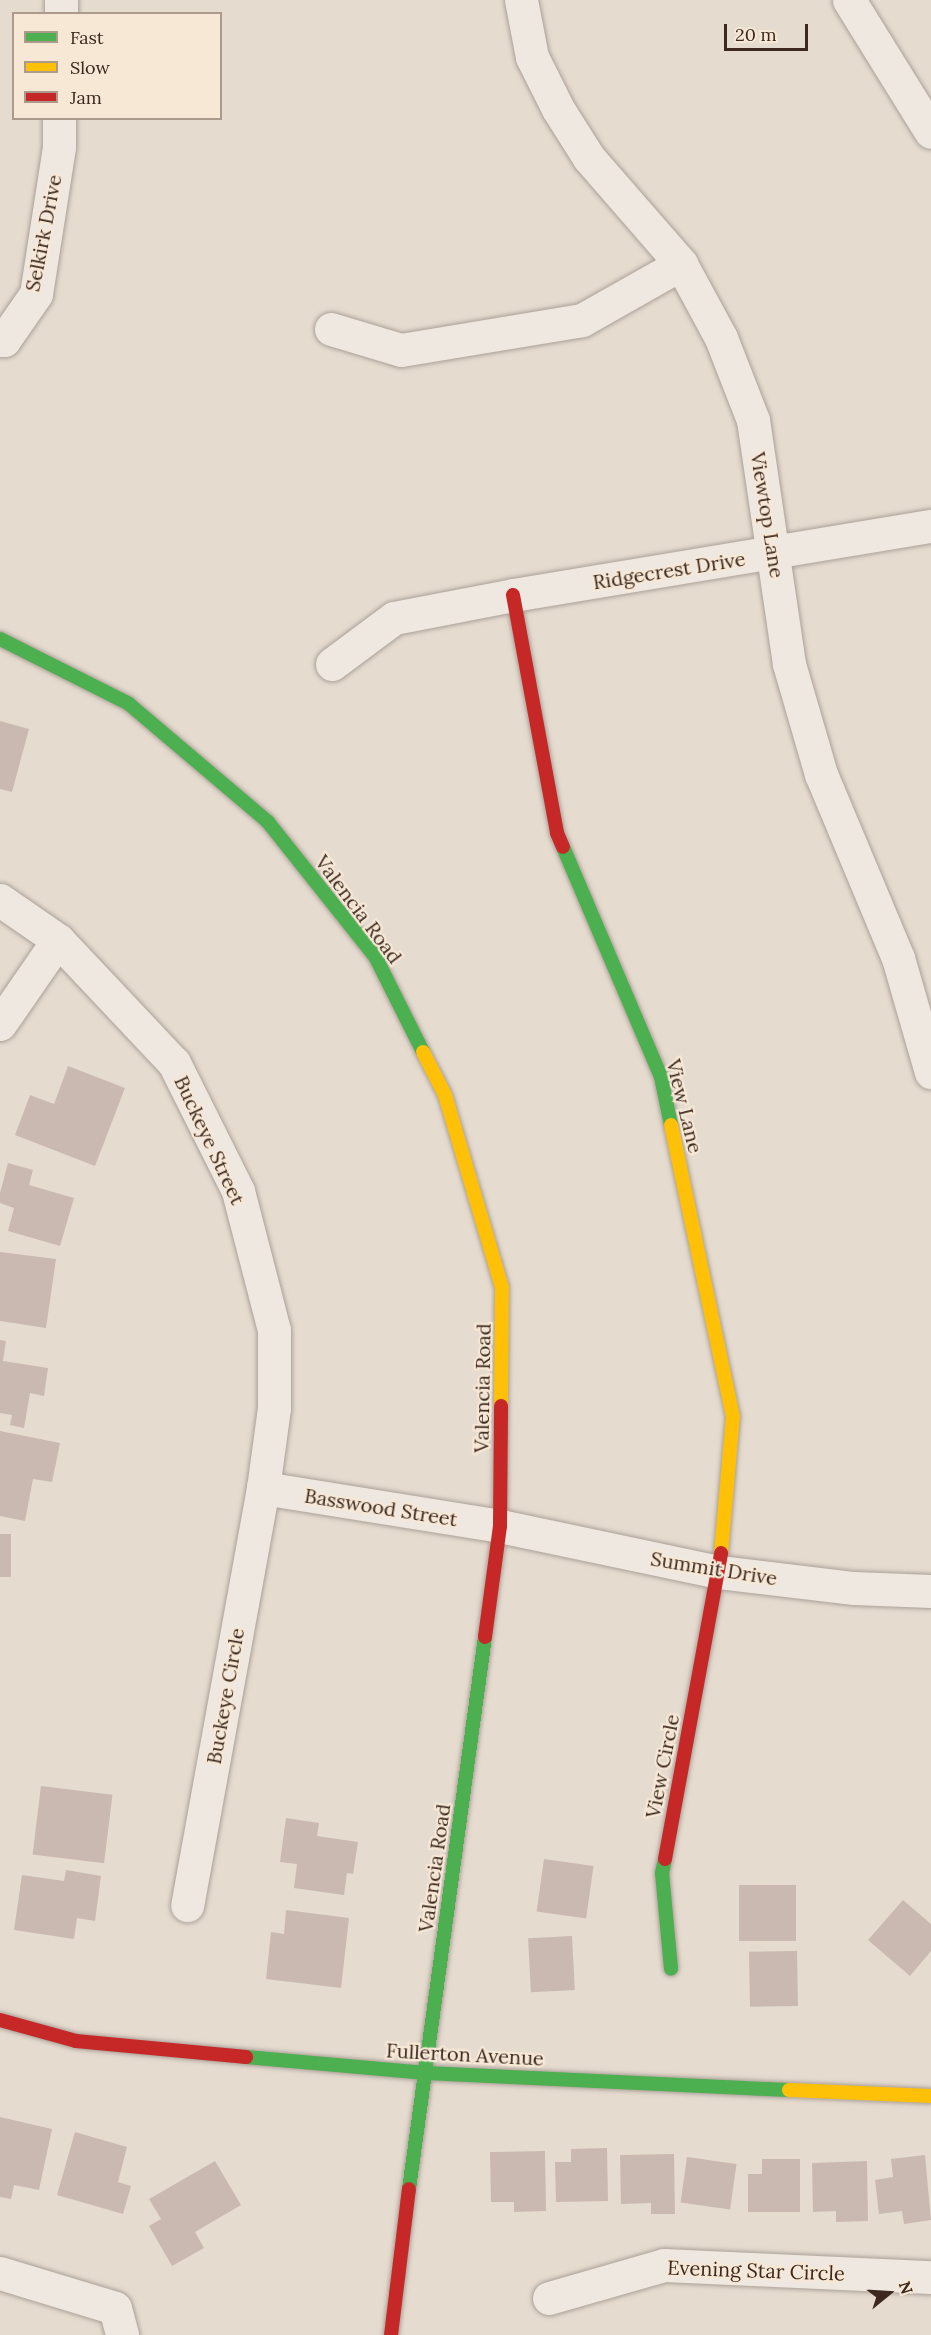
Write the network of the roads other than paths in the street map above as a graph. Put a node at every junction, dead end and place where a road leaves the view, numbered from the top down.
1 (520, 0) edge
2 (849, 0) edge
3 (59, 120) edge
4 (931, 132) edge
5 (681, 264) junction
6 (331, 329) dead end
7 (2, 340) edge
8 (931, 526) edge
9 (775, 553) junction
10 (513, 595) junction
11 (0, 639) edge
12 (332, 664) dead end
13 (0, 900) edge
14 (58, 940) junction
15 (0, 1024) edge
16 (931, 1072) edge
17 (263, 1488) junction
18 (500, 1526) junction
19 (718, 1572) junction
20 (931, 1591) edge
21 (187, 1905) dead end
22 (671, 1969) dead end
23 (0, 2020) edge
24 (426, 2073) junction
25 (931, 2096) edge
26 (0, 2273) edge
27 (931, 2277) edge
28 (549, 2298) dead end
29 (118, 2322) edge
30 (391, 2335) edge

1 - 5 street, Viewtop Lane
2 - 4 street
3 - 7 street, Selkirk Drive
5 - 6 street
5 - 9 street, Viewtop Lane
8 - 9 street, Ridgecrest Drive
9 - 10 street, Ridgecrest Drive
9 - 16 street, Viewtop Lane
10 - 12 street, Ridgecrest Drive
10 - 19 street, View Lane
11 - 18 street, Valencia Road
13 - 14 street, Buckeye Street
14 - 15 street
14 - 17 street, Buckeye Street
17 - 18 street, Basswood Street
17 - 21 street, Buckeye Circle
18 - 19 street, Summit Drive
18 - 24 street, Valencia Road
19 - 20 street, Summit Drive
19 - 22 street, View Circle
23 - 24 street, Fullerton Avenue
24 - 25 street, Fullerton Avenue
24 - 30 street, Valencia Road
26 - 29 street
27 - 28 street, Evening Star Circle

